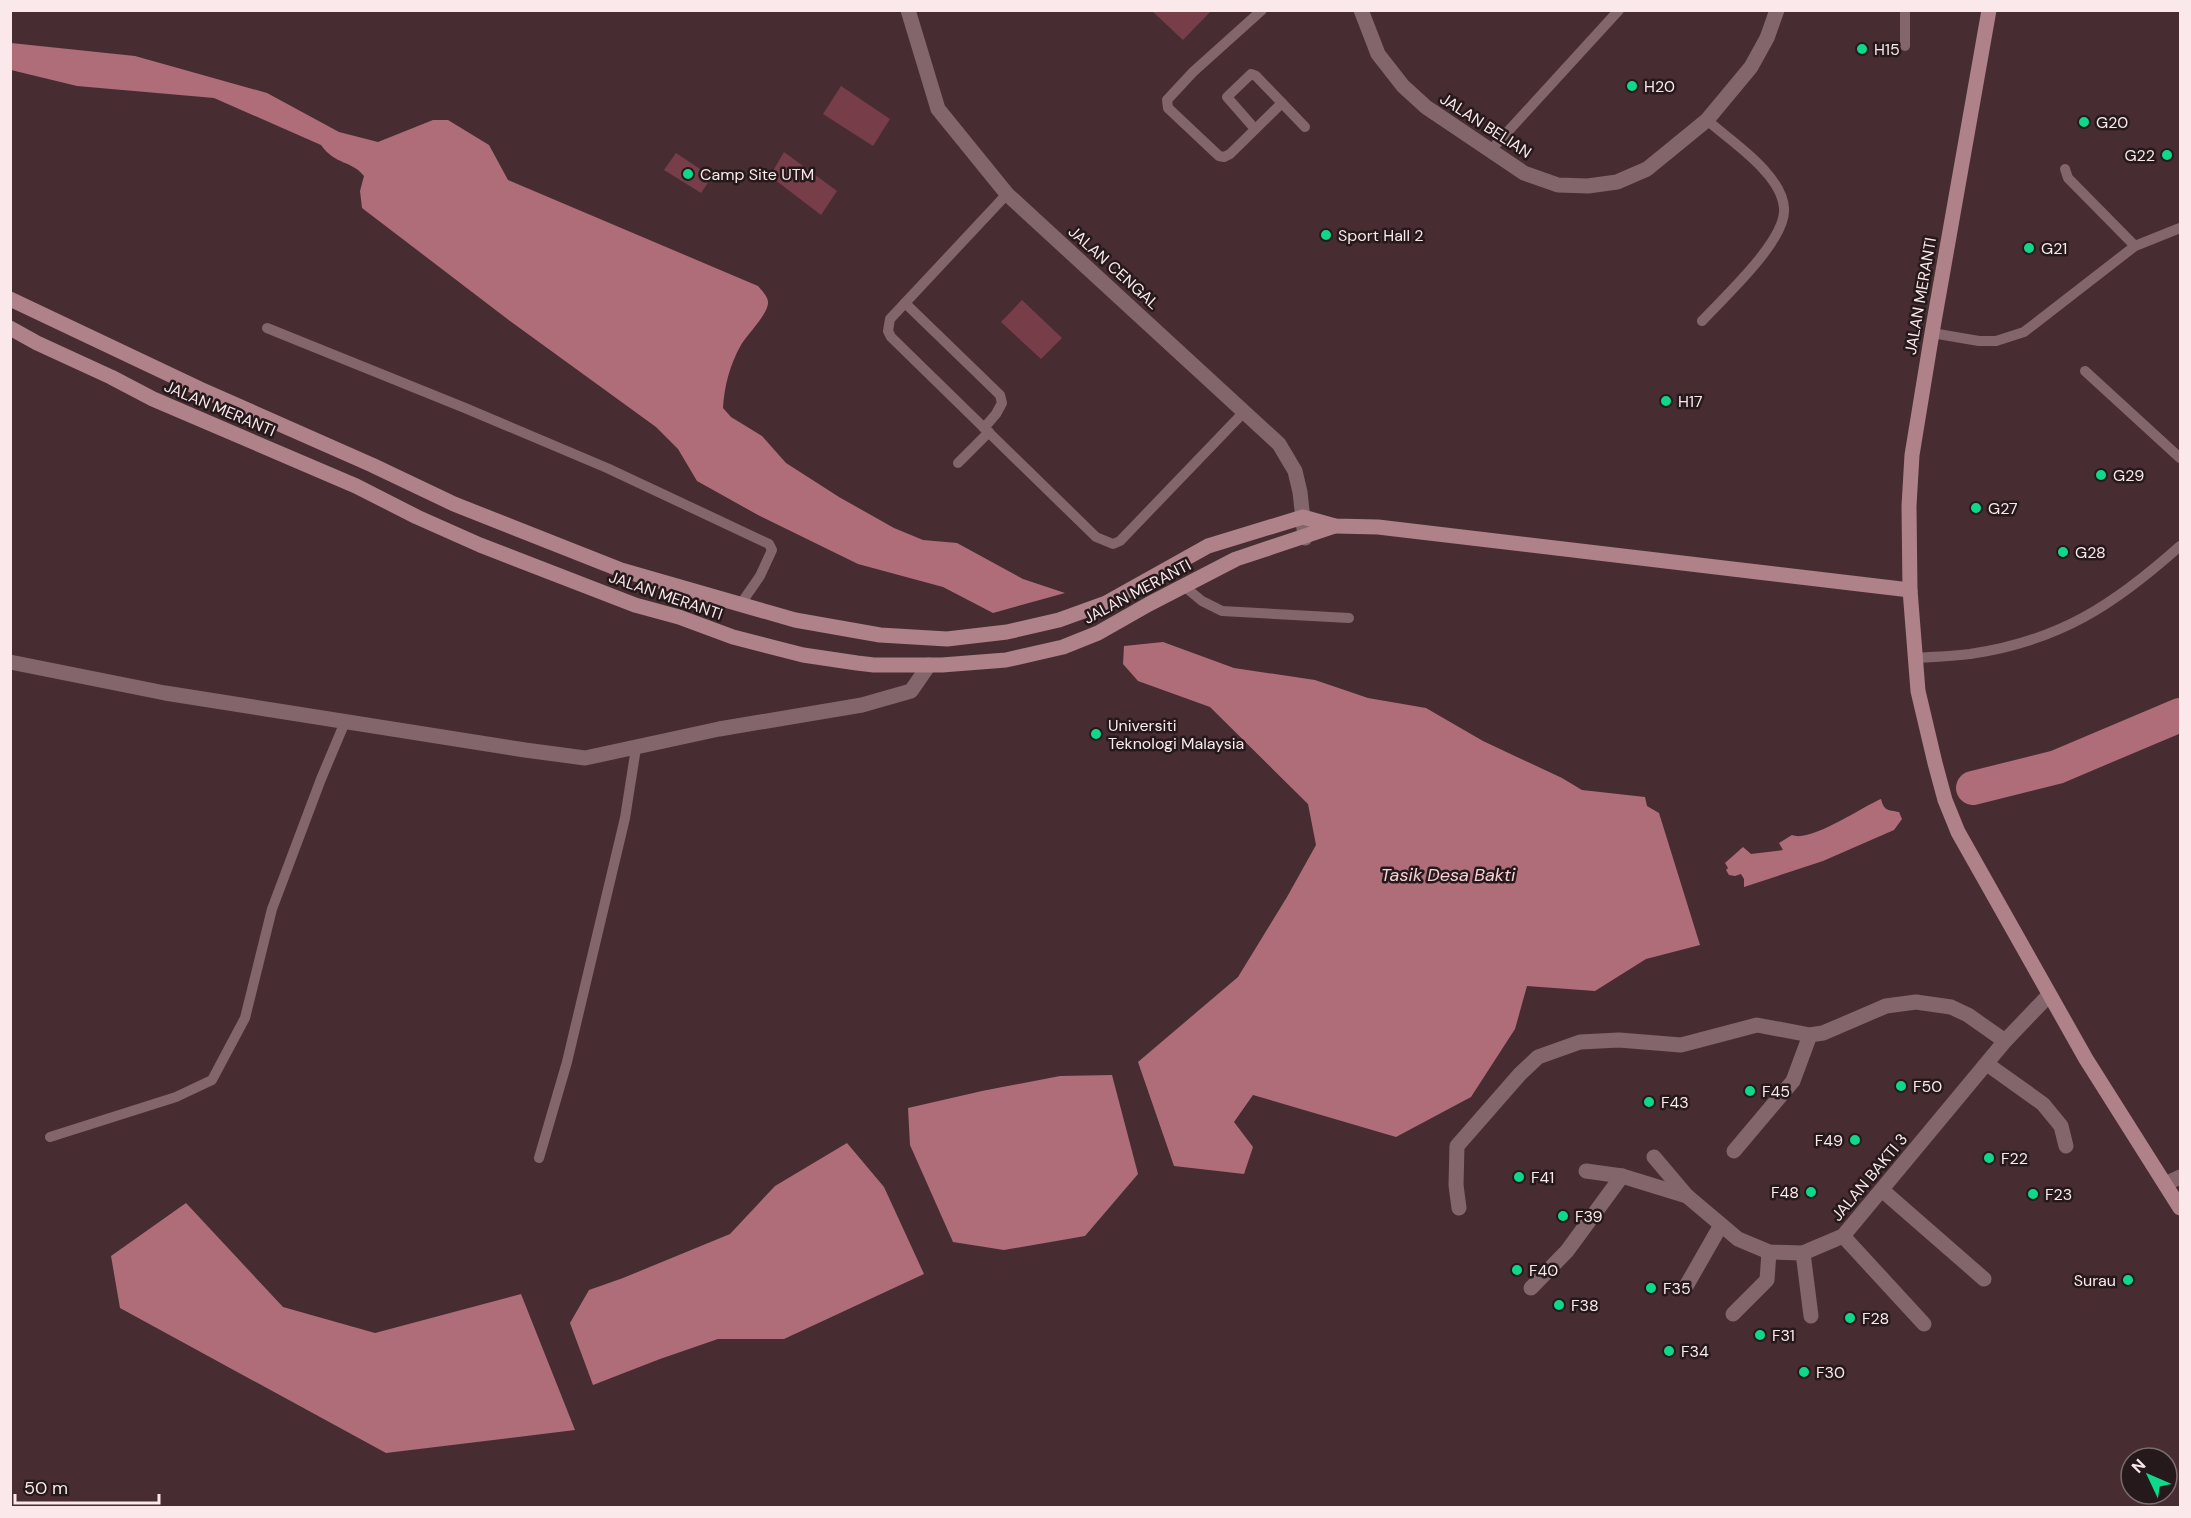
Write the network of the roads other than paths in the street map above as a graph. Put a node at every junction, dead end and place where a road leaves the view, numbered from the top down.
1 (908, 10) edge
2 (1262, 10) edge
3 (1361, 10) edge
4 (1619, 10) edge
5 (1777, 10) edge
6 (1905, 10) edge
7 (1989, 10) edge
8 (1905, 46) dead end
9 (1282, 103) junction
10 (1707, 120) junction
11 (1305, 127) dead end
12 (1255, 129) junction
13 (1490, 151) junction
14 (2065, 169) dead end
15 (1007, 194) junction
16 (2181, 228) edge
17 (2135, 246) junction
18 (10, 299) edge
19 (905, 303) junction
20 (1702, 321) dead end
21 (10, 328) edge
22 (267, 328) dead end
23 (1932, 333) junction
24 (2085, 371) dead end
25 (1244, 412) junction
26 (987, 430) junction
27 (2181, 458) edge
28 (958, 463) dead end
29 (1303, 517) junction
30 (1335, 526) junction
31 (1305, 538) junction
32 (2181, 546) edge
33 (1185, 587) junction
34 (1910, 590) junction
35 (740, 605) junction
36 (1349, 618) dead end
37 (1915, 658) junction
38 (10, 662) edge
39 (929, 665) junction
40 (345, 722) junction
41 (636, 748) junction
42 (2049, 994) junction
43 (1810, 1035) junction
44 (2005, 1041) junction
45 (1987, 1064) junction
46 (50, 1137) dead end
47 (2066, 1146) dead end
48 (1734, 1151) dead end
49 (1654, 1156) dead end
50 (539, 1158) dead end
51 (1586, 1171) dead end
52 (1622, 1176) junction
53 (2181, 1177) edge
54 (2165, 1184) junction
55 (1882, 1190) junction
56 (1687, 1196) junction
57 (1459, 1208) dead end
58 (2181, 1208) edge
59 (1721, 1225) junction
60 (1843, 1236) junction
61 (1769, 1252) junction
62 (1803, 1253) junction
63 (1984, 1279) dead end
64 (1531, 1288) dead end
65 (1684, 1288) dead end
66 (1733, 1314) dead end
67 (1811, 1316) dead end
68 (1924, 1324) dead end

1 - 15 street, JALAN CENGAL
2 - 12 lane
3 - 13 street, JALAN BELIAN
4 - 13 lane
5 - 10 street, JALAN BELIAN
6 - 8 lane
7 - 23 street, JALAN MERANTI
9 - 11 lane
9 - 12 lane
9 - 12 lane
10 - 13 street, JALAN BELIAN
10 - 20 lane
14 - 17 lane
15 - 19 lane
15 - 25 street, JALAN CENGAL
16 - 17 lane
17 - 23 lane
18 - 35 street, JALAN MERANTI
19 - 26 lane
19 - 26 lane
21 - 39 street, JALAN MERANTI
22 - 35 lane
23 - 34 street, JALAN MERANTI
24 - 27 lane
25 - 26 lane
25 - 29 street, JALAN CENGAL
26 - 28 lane
29 - 30 street, JALAN MERANTI
29 - 31 street, JALAN CENGAL
29 - 35 street, JALAN MERANTI
30 - 31 street, JALAN MERANTI
30 - 34 street, JALAN MERANTI
31 - 33 street, JALAN MERANTI
32 - 37 lane
33 - 36 lane
33 - 39 street, JALAN MERANTI
34 - 37 street, JALAN MERANTI
37 - 42 street, JALAN MERANTI
38 - 40 street
39 - 41 street
40 - 41 street
40 - 46 lane
41 - 50 lane
42 - 44 street, JALAN BAKTI 3
42 - 54 street, JALAN MERANTI
43 - 44 street
43 - 48 street
43 - 57 street
44 - 45 street, JALAN BAKTI 3
45 - 47 street
45 - 55 street, JALAN BAKTI 3
49 - 56 street, JALAN BAKTI 3
51 - 52 street
52 - 56 street
52 - 64 street
53 - 54 street
54 - 58 street, JALAN MERANTI
55 - 60 street, JALAN BAKTI 3
55 - 63 street
56 - 59 street, JALAN BAKTI 3
59 - 61 street, JALAN BAKTI 3
59 - 65 street
60 - 62 street, JALAN BAKTI 3
60 - 68 street
61 - 62 street, JALAN BAKTI 3
61 - 66 street
62 - 67 street

